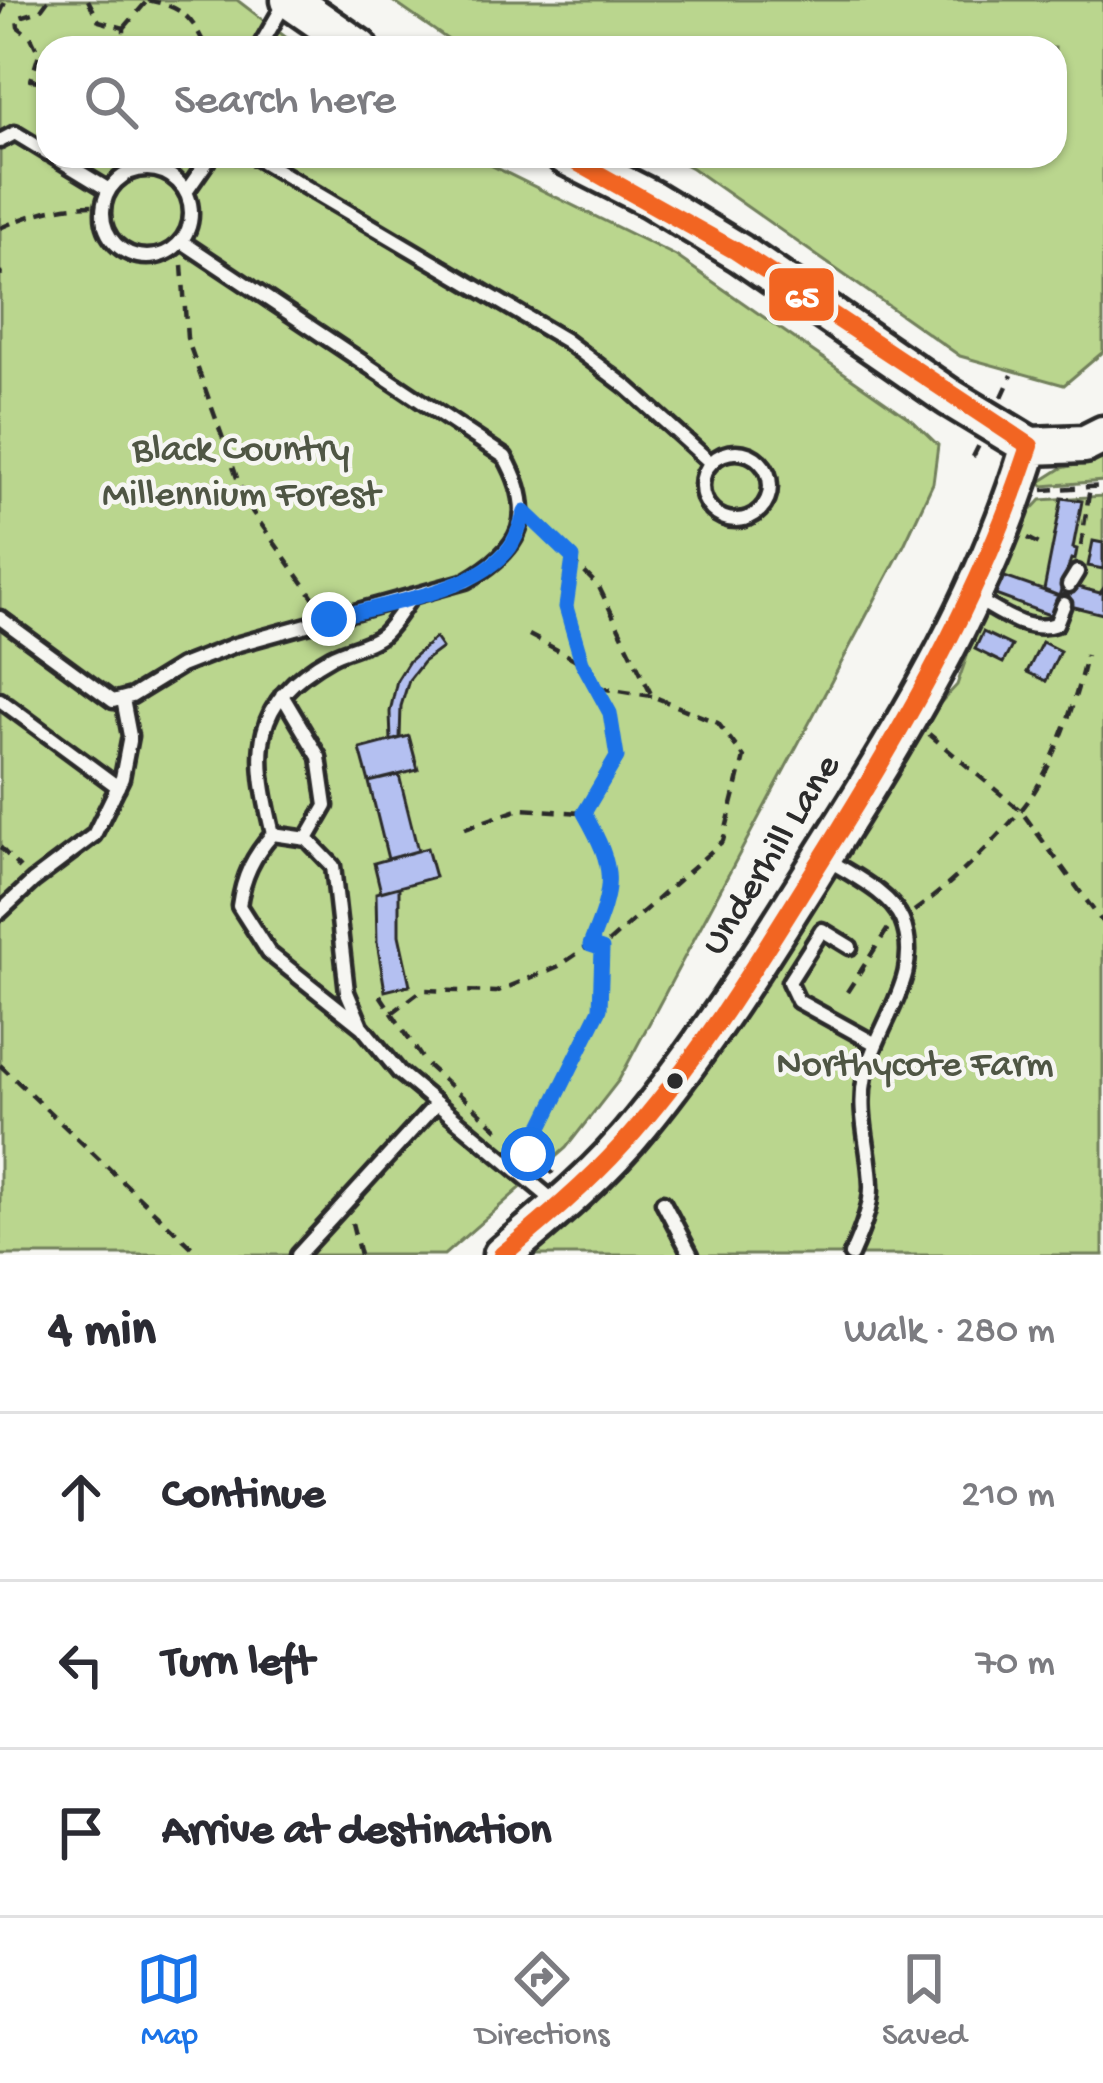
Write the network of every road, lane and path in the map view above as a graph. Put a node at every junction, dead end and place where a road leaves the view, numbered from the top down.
1 (7, 0) edge
2 (48, 0) edge
3 (88, 0) edge
4 (288, 0) edge
5 (148, 1) edge
6 (0, 14) edge
7 (124, 28) junction
8 (124, 36) edge
9 (200, 36) edge
10 (266, 36) edge
11 (341, 36) edge
12 (36, 48) edge
13 (0, 141) edge
14 (36, 146) edge
15 (73, 168) edge
16 (136, 168) edge
17 (150, 168) edge
18 (203, 168) edge
19 (273, 168) edge
20 (590, 168) edge
21 (110, 190) junction
22 (186, 192) junction
23 (104, 205) junction
24 (0, 227) edge
25 (181, 241) junction
26 (1103, 435) edge
27 (1030, 446) junction
28 (711, 463) junction
29 (1103, 486) edge
30 (1090, 487) junction
31 (1016, 494) junction
32 (525, 512) junction
33 (1081, 546) dead end
34 (573, 558) junction
35 (413, 596) junction
36 (971, 596) junction
37 (1064, 604) dead end
38 (0, 618) edge
39 (329, 619) junction
40 (529, 635) dead end
41 (1086, 655) dead end
42 (582, 662) junction
43 (599, 688) junction
44 (282, 694) junction
45 (652, 696) junction
46 (123, 698) junction
47 (0, 700) edge
48 (911, 718) junction
49 (118, 787) junction
50 (1021, 811) junction
51 (584, 813) junction
52 (465, 828) dead end
53 (273, 834) junction
54 (307, 839) junction
55 (0, 847) edge
56 (824, 856) junction
57 (33, 881) junction
58 (0, 912) edge
59 (902, 919) junction
60 (1103, 922) edge
61 (590, 945) junction
62 (850, 947) dead end
63 (602, 949) junction
64 (847, 992) dead end
65 (380, 995) dead end
66 (392, 1012) junction
67 (362, 1027) junction
68 (874, 1043) junction
69 (0, 1065) edge
70 (436, 1104) junction
71 (528, 1154) junction
72 (568, 1199) junction
73 (663, 1202) dead end
74 (348, 1206) dead end
75 (200, 1255) edge
76 (298, 1255) edge
77 (360, 1255) edge
78 (502, 1255) edge
79 (691, 1255) edge
80 (851, 1255) edge

1 - 6 path
2 - 12 path
3 - 7 path
4 - 10 lane
4 - 11 street
5 - 7 path
5 - 9 path
7 - 8 path
13 - 14 lane
15 - 21 lane
16 - 21 lane
17 - 22 lane
18 - 22 lane
19 - 28 lane
20 - 27 street
21 - 23 lane
22 - 25 lane
23 - 24 path
23 - 25 lane
25 - 32 lane
25 - 39 path
26 - 27 street
27 - 31 street, Underhill Lane
28 - 28 lane
29 - 30 path
30 - 31 path
30 - 33 path
31 - 36 street, Underhill Lane
32 - 34 path
32 - 35 lane
34 - 42 path
34 - 45 path
35 - 39 lane
35 - 44 lane
36 - 37 lane
36 - 48 street, Underhill Lane
38 - 46 lane
39 - 46 lane
40 - 42 path
41 - 50 path
42 - 43 path
43 - 45 path
43 - 51 path
44 - 53 lane
44 - 54 lane
45 - 63 path
46 - 49 lane
47 - 49 lane
48 - 50 path
48 - 56 street, Underhill Lane
49 - 57 lane
50 - 59 path
50 - 60 path
51 - 52 path
51 - 61 path
53 - 54 lane
53 - 67 lane
54 - 67 lane
55 - 57 path
56 - 59 lane
56 - 72 street, Underhill Lane
57 - 58 lane
59 - 64 path
59 - 68 lane
61 - 63 path
61 - 66 path
62 - 68 lane
63 - 71 path
65 - 66 path
66 - 71 path
67 - 70 lane
68 - 80 lane
69 - 75 path
70 - 72 lane
70 - 76 lane
71 - 72 path
72 - 78 street, Underhill Lane
73 - 79 lane
74 - 77 path

